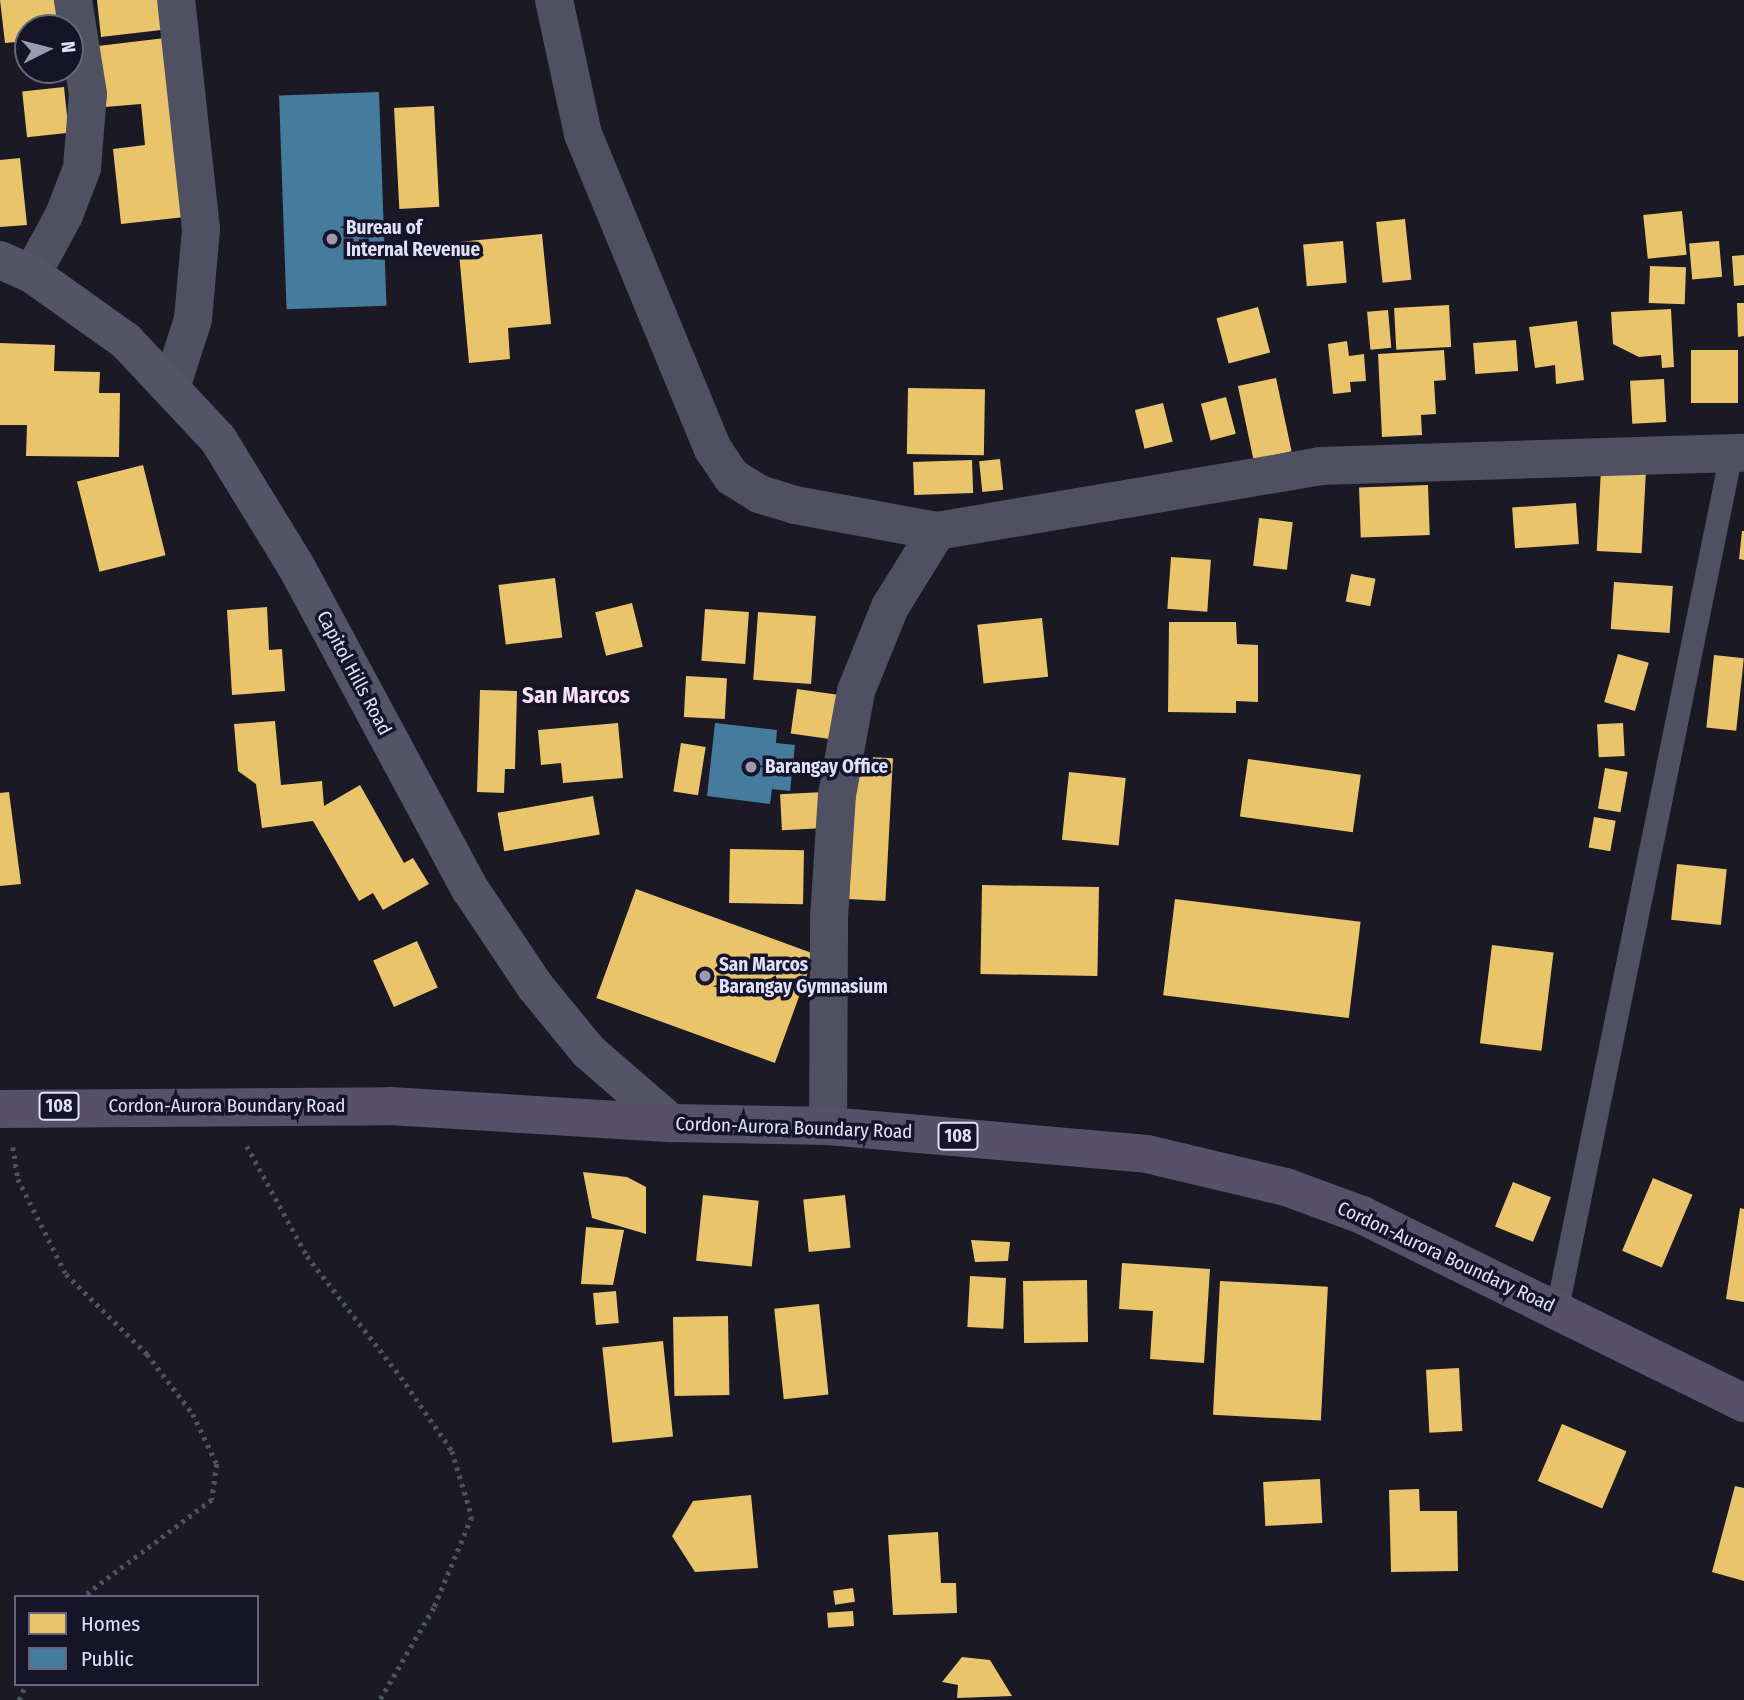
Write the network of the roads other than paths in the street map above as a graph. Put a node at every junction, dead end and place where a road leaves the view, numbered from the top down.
1 (73, 0) edge
2 (176, 0) edge
3 (554, 0) edge
4 (16, 267) edge
5 (171, 388) junction
6 (1737, 453) edge
7 (937, 531) junction
8 (3, 1109) edge
9 (671, 1123) junction
10 (828, 1126) junction
11 (1557, 1308) junction
12 (1744, 1403) edge

1 - 4 street
2 - 5 street
3 - 7 street
4 - 5 street, Capitol Hills Road
5 - 9 street, Capitol Hills Road
6 - 7 street
6 - 11 lane
7 - 10 street
8 - 9 main road, Cordon-Aurora Boundary Road / 108
9 - 10 main road, Cordon-Aurora Boundary Road / 108
10 - 11 main road, Cordon-Aurora Boundary Road / 108
11 - 12 main road, Cordon-Aurora Boundary Road / 108

